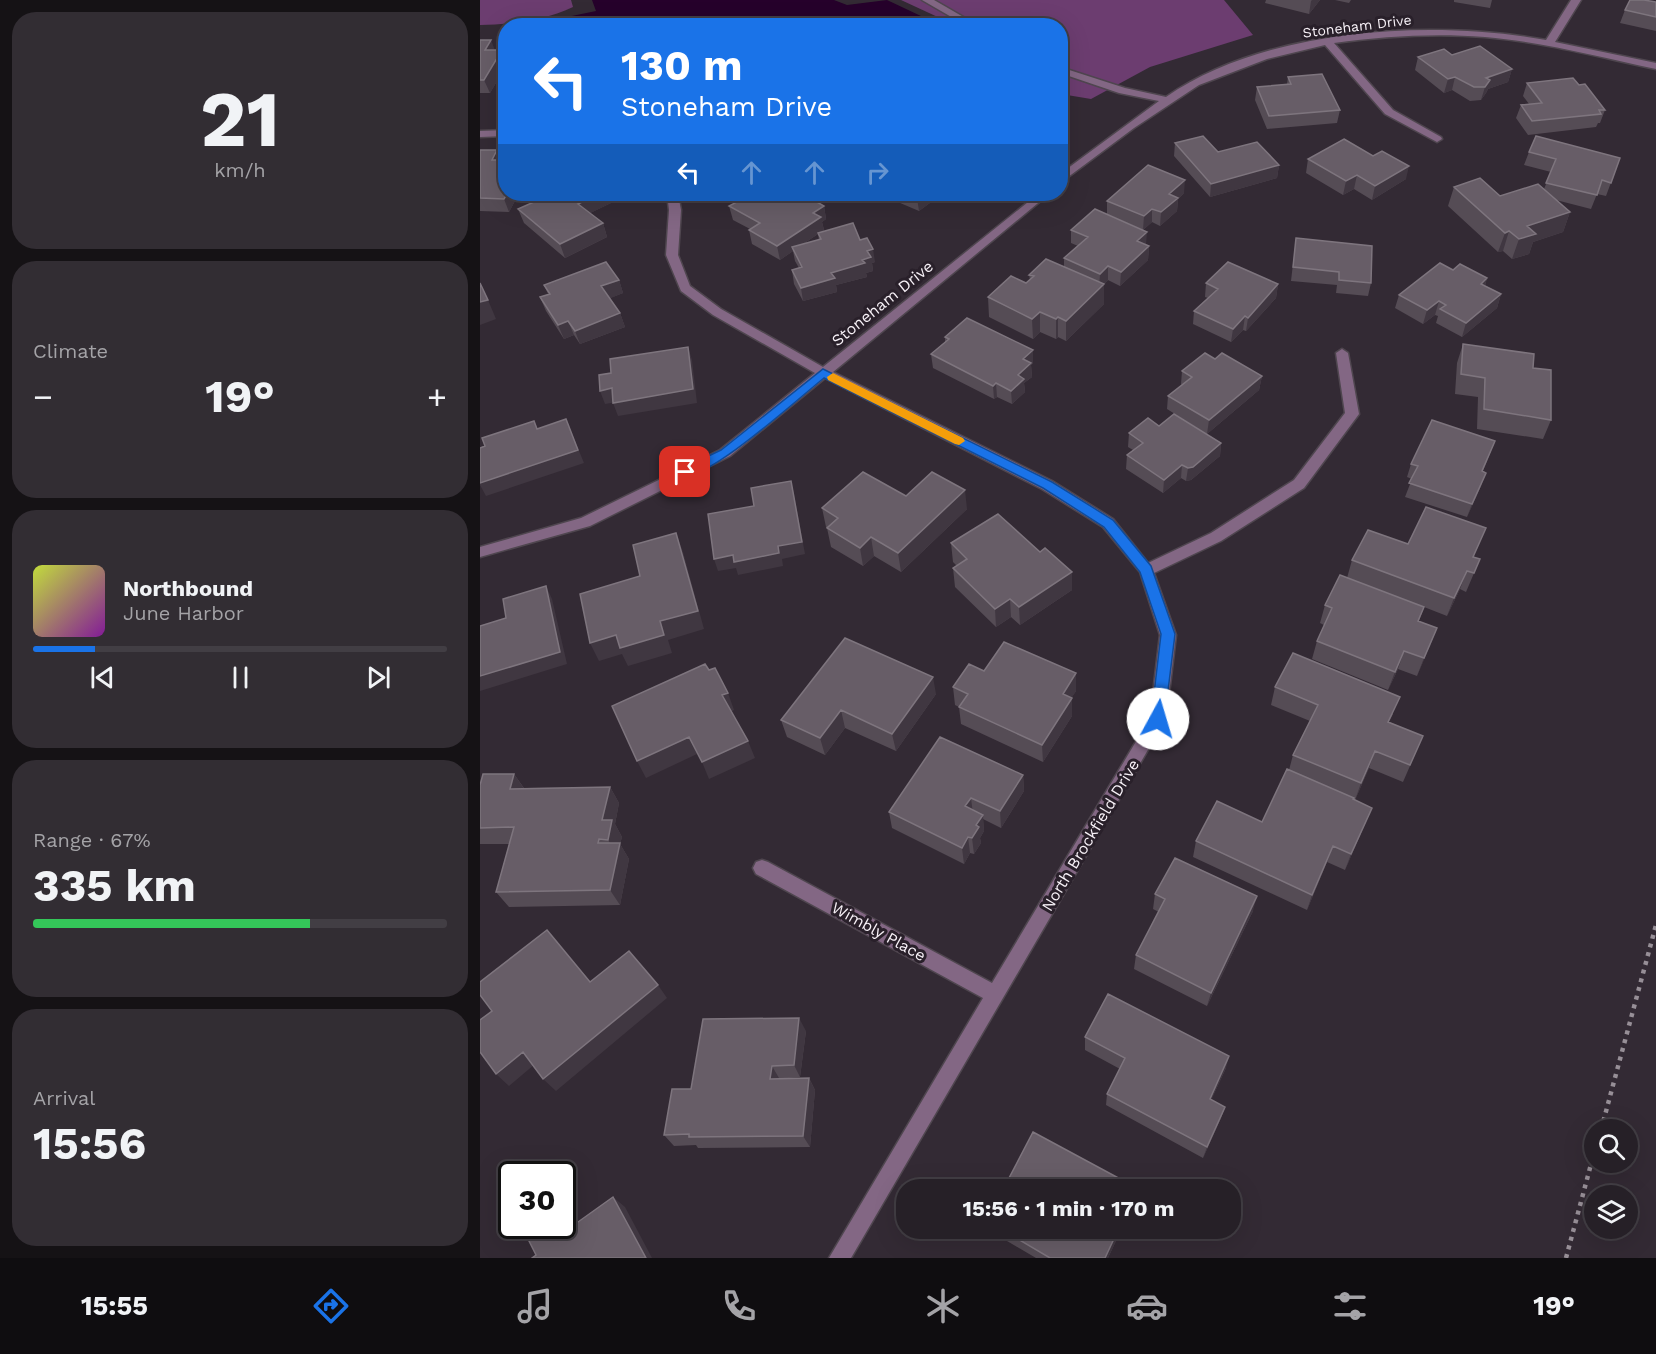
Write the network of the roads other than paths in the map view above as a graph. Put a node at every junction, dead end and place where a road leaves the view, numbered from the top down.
1 (927, 0) edge
2 (1575, 0) edge
3 (960, 18) edge
4 (1328, 42) junction
5 (1549, 44) junction
6 (1656, 66) edge
7 (1068, 73) edge
8 (1168, 100) junction
9 (498, 133) edge
10 (480, 134) edge
11 (1437, 139) dead end
12 (1068, 173) edge
13 (673, 201) edge
14 (1035, 201) edge
15 (1342, 353) dead end
16 (823, 372) junction
17 (480, 552) edge
18 (1146, 570) junction
19 (762, 868) dead end
20 (995, 995) junction
21 (839, 1258) edge

1 - 3 street
2 - 5 street
4 - 5 street, Stoneham Drive
4 - 8 street, Stoneham Drive
4 - 11 street
5 - 6 street, Stoneham Drive
7 - 8 street
8 - 12 street, Stoneham Drive
9 - 10 street
13 - 16 street, North Brockfield Drive
14 - 16 street, Stoneham Drive
15 - 18 street
16 - 17 street, Stoneham Drive
16 - 18 street, North Brockfield Drive
18 - 20 street, North Brockfield Drive
19 - 20 street, Wimbly Place
20 - 21 street, North Brockfield Drive

